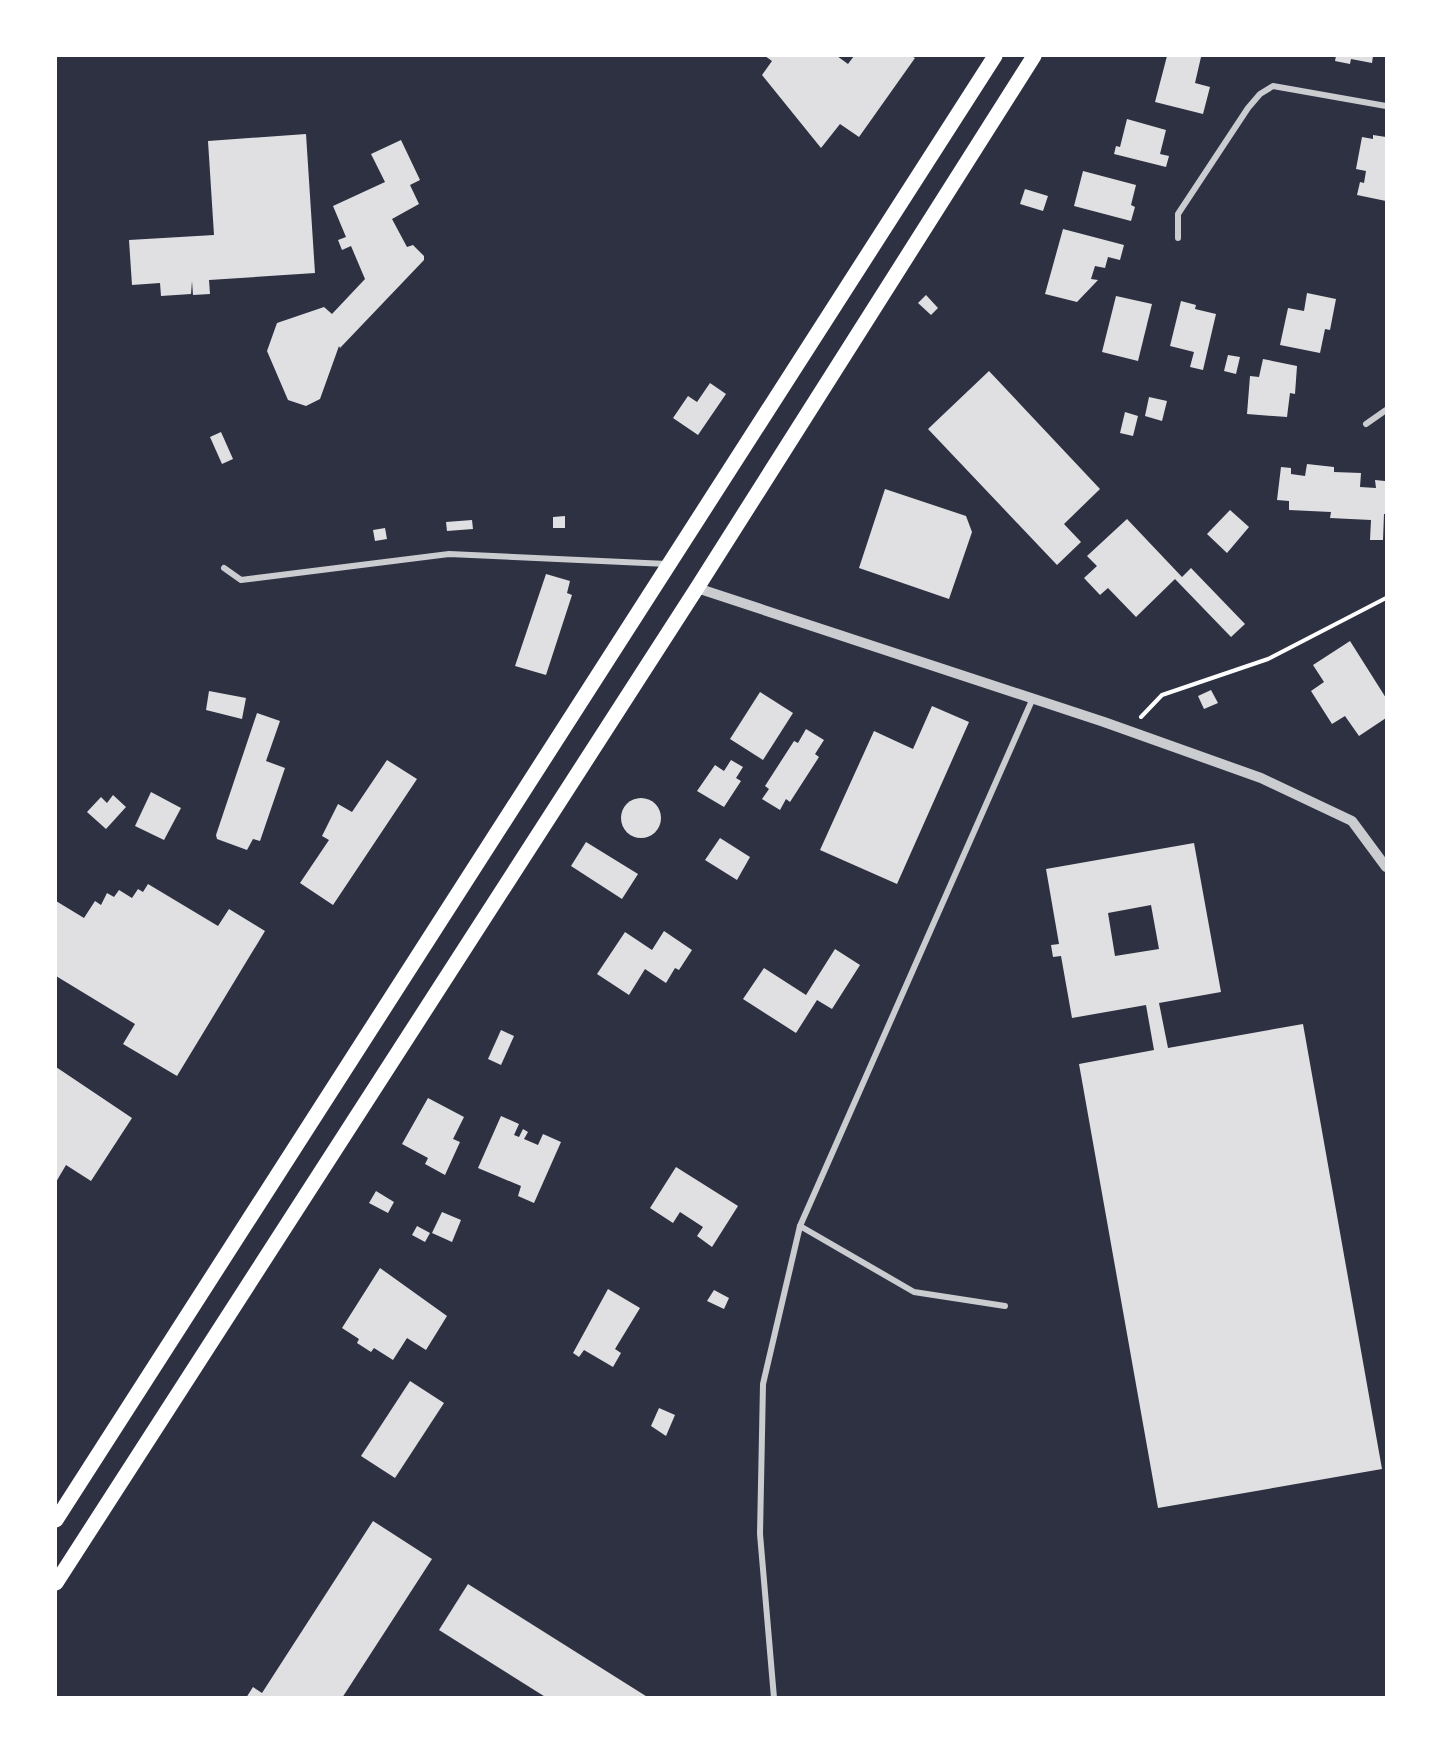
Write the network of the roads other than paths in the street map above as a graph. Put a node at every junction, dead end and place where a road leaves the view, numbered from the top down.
1 (995, 56) edge
2 (1034, 56) edge
3 (1386, 106) edge
4 (1178, 238) dead end
5 (1386, 410) edge
6 (1366, 424) dead end
7 (671, 564) junction
8 (224, 568) dead end
9 (697, 588) junction
10 (1033, 699) junction
11 (1386, 867) edge
12 (800, 1226) junction
13 (1005, 1306) dead end
14 (56, 1520) edge
15 (56, 1583) edge
16 (774, 1698) edge

1 - 7 main road
2 - 9 main road
3 - 4 street
5 - 6 street
7 - 8 street
7 - 14 main road
9 - 10 street
9 - 15 main road
10 - 11 street
10 - 12 street
12 - 13 street
12 - 16 street

